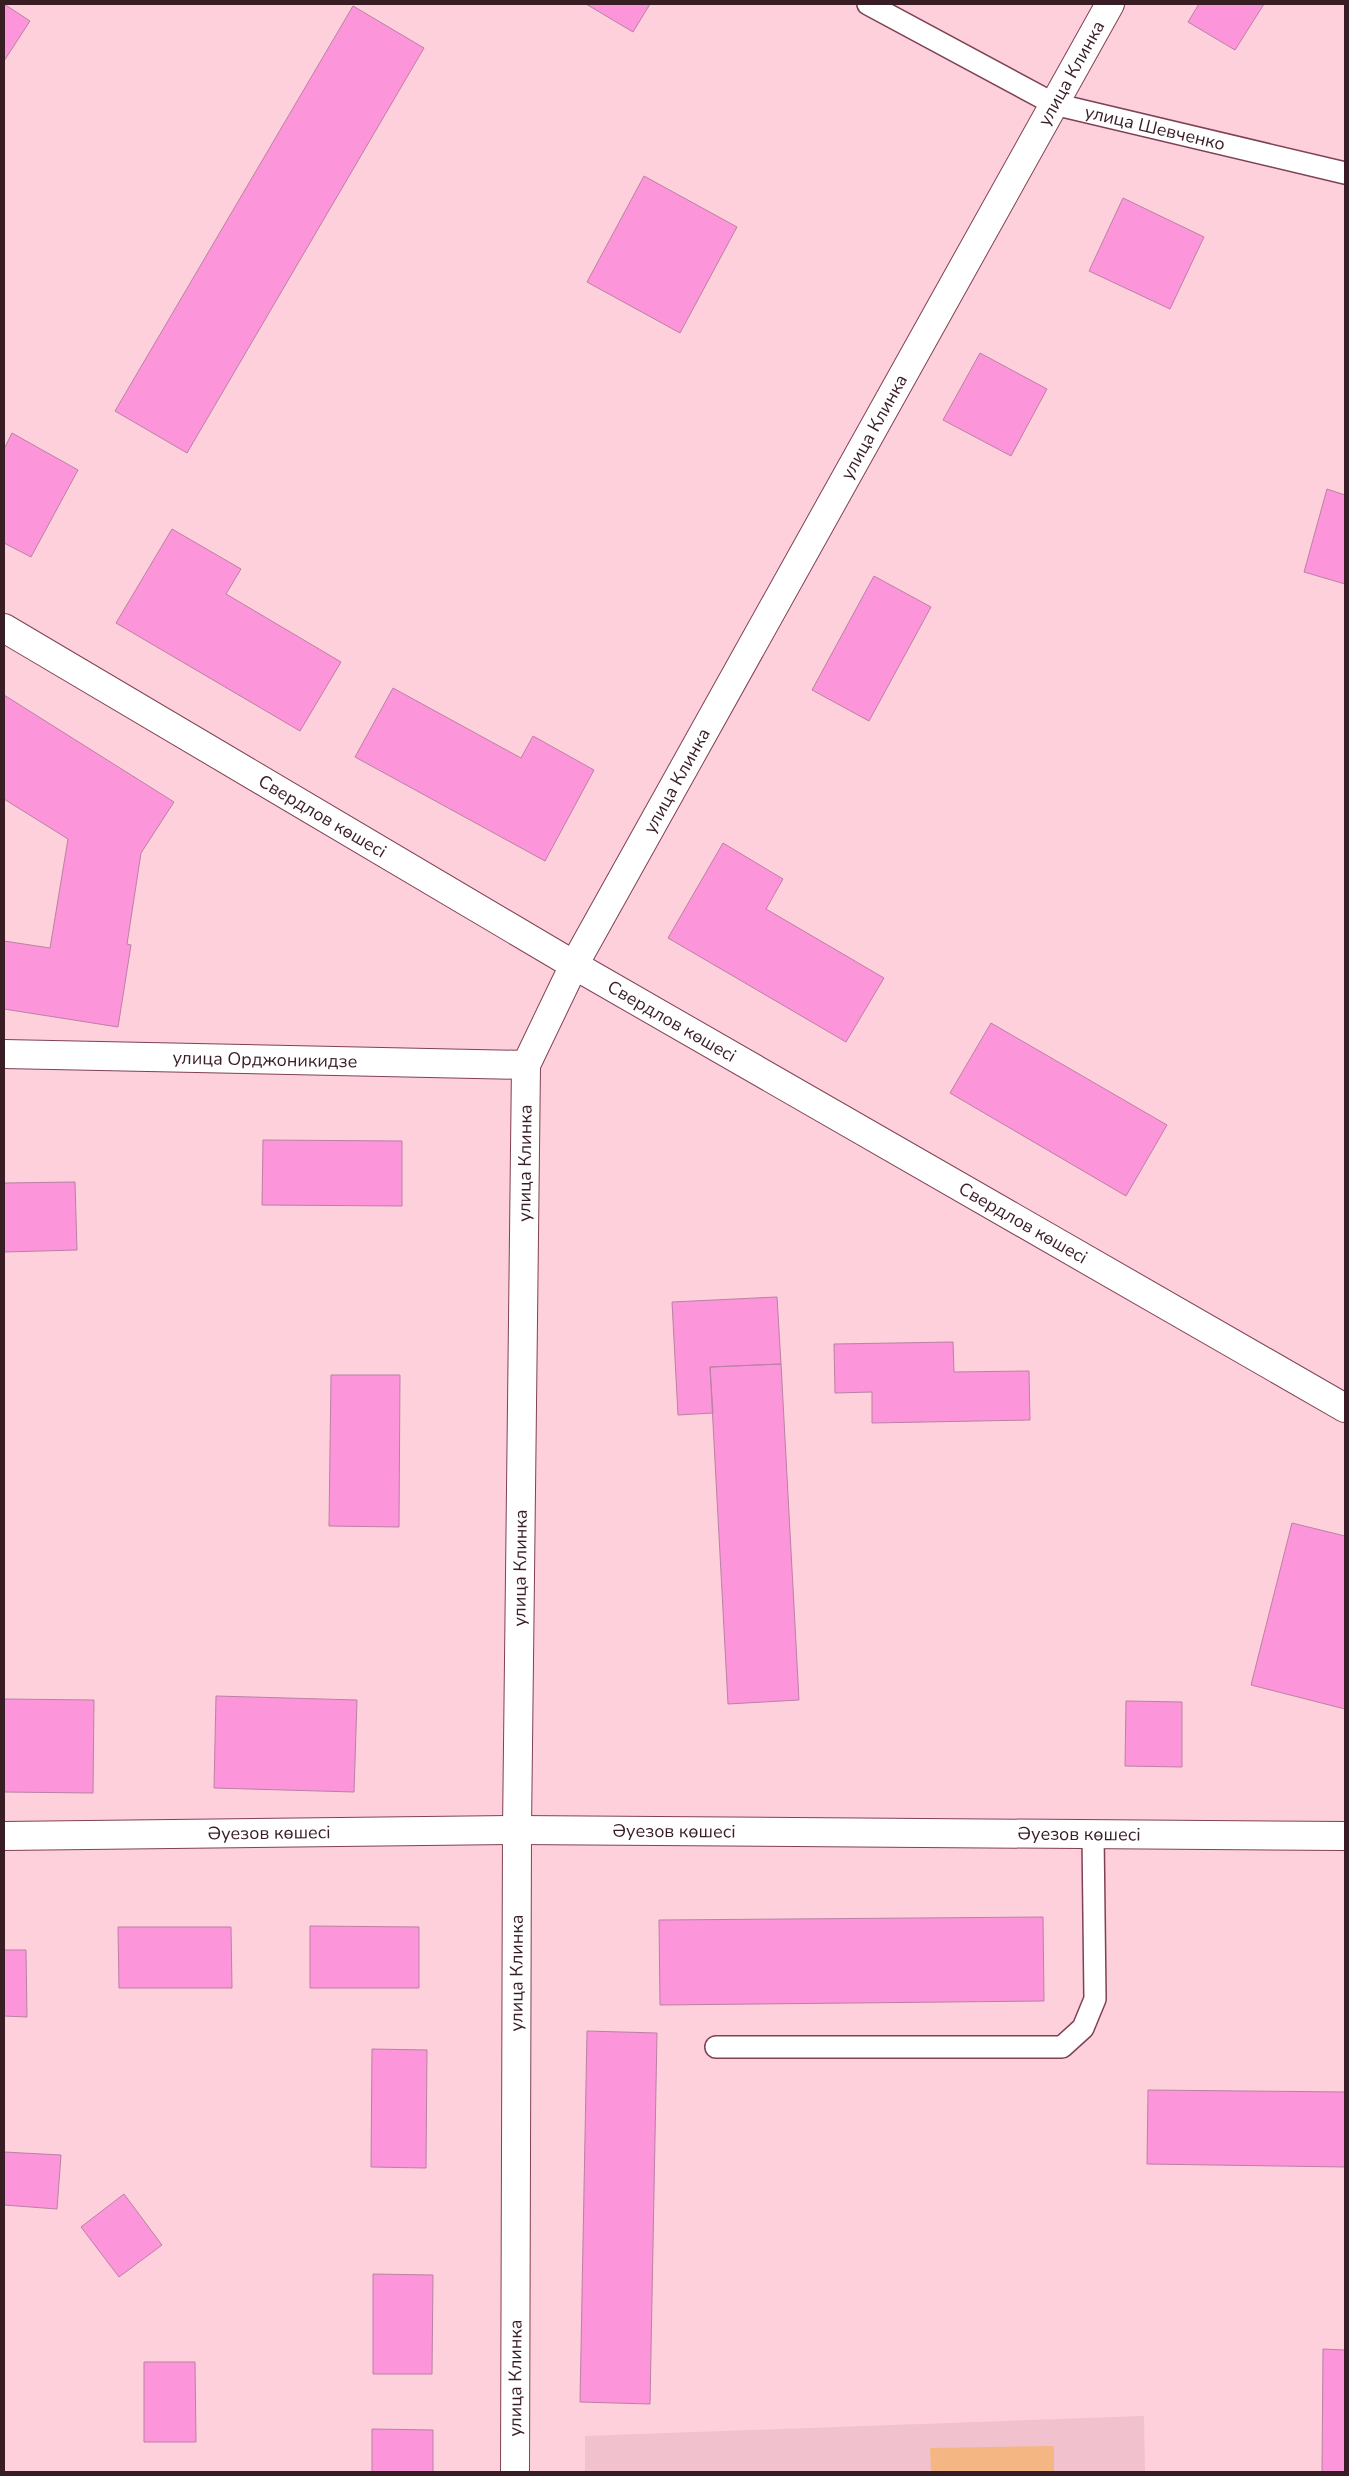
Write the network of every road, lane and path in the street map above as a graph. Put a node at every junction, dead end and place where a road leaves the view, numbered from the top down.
1 (868, 4) edge
2 (1110, 4) edge
3 (1054, 104) junction
4 (1345, 173) edge
5 (4, 628) edge
6 (574, 965) junction
7 (4, 1054) edge
8 (526, 1065) junction
9 (1345, 1408) edge
10 (517, 1830) junction
11 (1093, 1834) junction
12 (4, 1836) edge
13 (1345, 1836) edge
14 (716, 2047) dead end
15 (515, 2472) edge

1 - 3 lane, улица Шевченко
2 - 3 street, улица Клинка
3 - 4 lane, улица Шевченко
3 - 6 street, улица Клинка
5 - 6 street, Свердлов көшесі
6 - 8 street, улица Клинка
6 - 9 street, Свердлов көшесі
7 - 8 street, улица Орджоникидзе
8 - 10 street, улица Клинка
10 - 11 street, Әуезов көшесі
10 - 12 street, Әуезов көшесі
10 - 15 street, улица Клинка
11 - 13 street, Әуезов көшесі
11 - 14 lane

